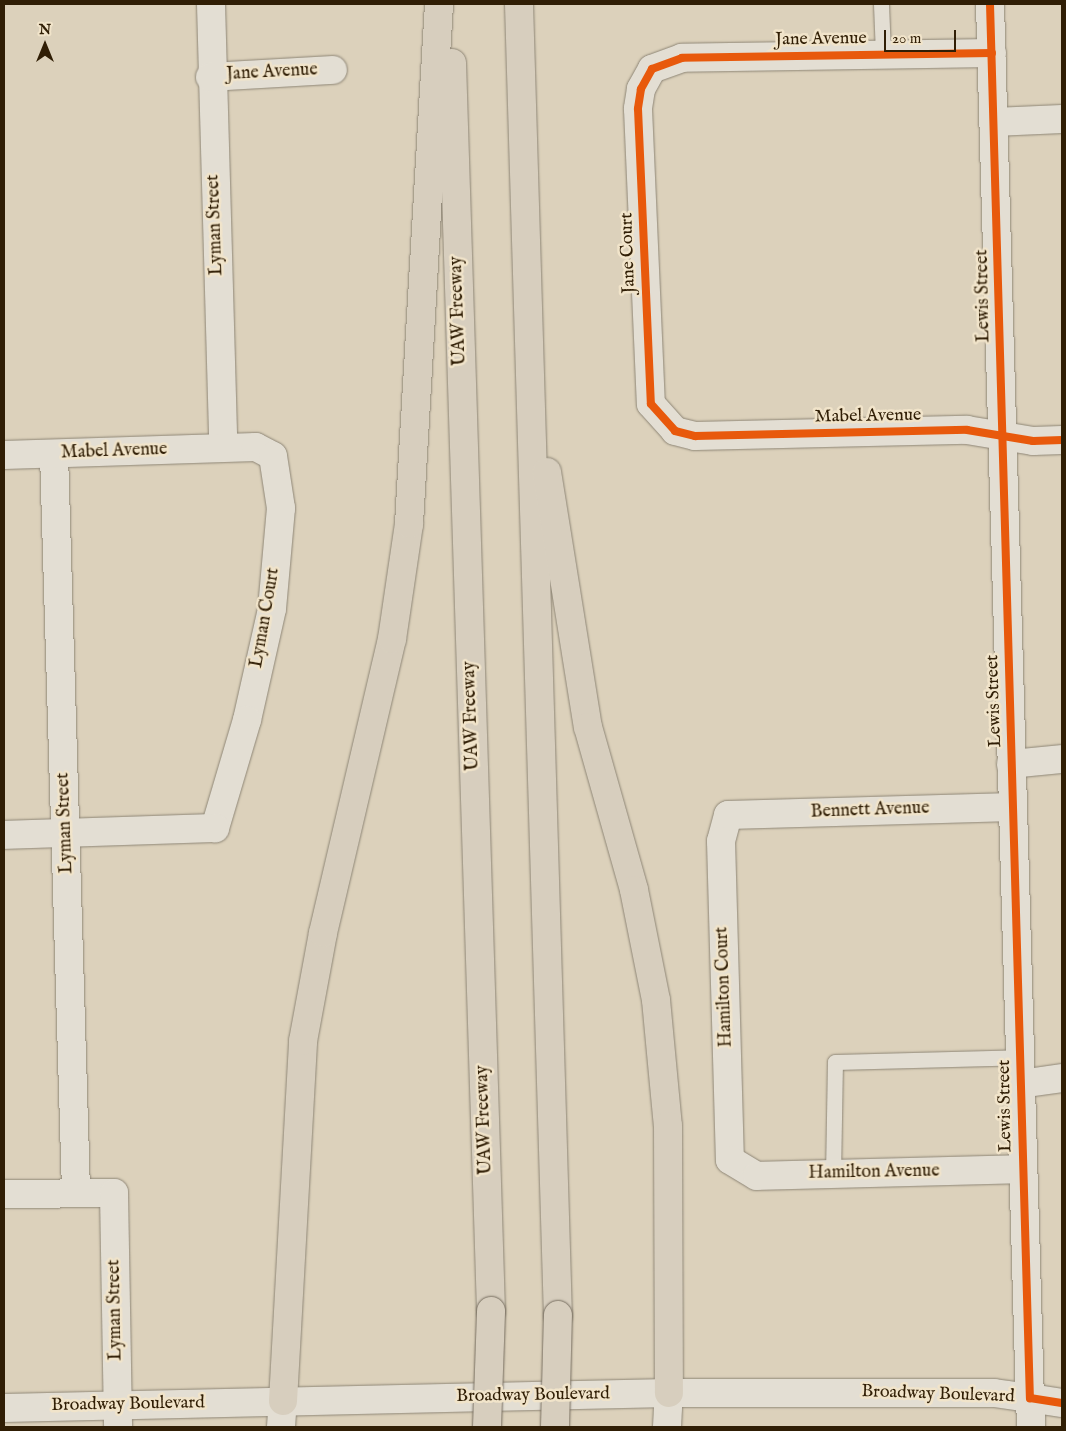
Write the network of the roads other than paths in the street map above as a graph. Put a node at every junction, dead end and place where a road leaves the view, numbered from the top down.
1 (211, 4) edge
2 (439, 4) edge
3 (450, 4) edge
4 (519, 4) edge
5 (881, 4) edge
6 (990, 4) edge
7 (992, 53) junction
8 (883, 54) junction
9 (652, 69) joint
10 (333, 70) dead end
11 (210, 77) junction
12 (1062, 119) edge
13 (994, 122) junction
14 (529, 353) junction
15 (675, 430) joint
16 (1002, 436) junction
17 (1062, 440) edge
18 (223, 447) junction
19 (54, 454) junction
20 (4, 455) edge
21 (1062, 759) edge
22 (1011, 764) junction
23 (1013, 807) junction
24 (728, 815) joint
25 (66, 832) junction
26 (4, 835) edge
27 (1020, 1057) junction
28 (1062, 1078) edge
29 (1020, 1084) junction
30 (730, 1160) joint
31 (1023, 1169) junction
32 (833, 1175) junction
33 (76, 1192) junction
34 (4, 1194) edge
35 (669, 1393) junction
36 (1030, 1398) junction
37 (1062, 1403) edge
38 (4, 1408) edge
39 (282, 1414) edge
40 (118, 1416) edge
41 (487, 1427) edge
42 (555, 1427) edge
43 (668, 1427) edge
44 (1031, 1427) edge

1 - 11 street, Lyman Street
2 - 39 highway
3 - 41 highway, UAW Freeway, bridge
4 - 14 highway
5 - 8 lane
6 - 7 street, Lewis Street
7 - 8 street, Jane Avenue
7 - 13 street, Lewis Street
8 - 9 street, Jane Avenue
9 - 15 street, Jane Court
10 - 11 street, Jane Avenue
11 - 18 street, Lyman Street
12 - 13 street
13 - 16 street, Lewis Street
14 - 35 highway
14 - 42 highway, bridge
15 - 16 street, Mabel Avenue
16 - 17 street, Mabel Avenue
16 - 22 street, Lewis Street
18 - 19 street, Mabel Avenue
18 - 25 street, Lyman Court
19 - 20 street, Mabel Avenue
19 - 25 street, Lyman Street
21 - 22 street
22 - 23 street, Lewis Street
23 - 24 street, Bennett Avenue
23 - 27 street, Lewis Street
24 - 30 street, Hamilton Court
25 - 26 street
25 - 33 street, Lyman Street
27 - 29 street, Lewis Street
27 - 32 lane
28 - 29 street
29 - 31 street, Lewis Street
30 - 32 street, Hamilton Avenue
31 - 32 street, Hamilton Avenue
31 - 36 street, Lewis Street
33 - 34 street
33 - 40 street, Lyman Street
35 - 36 street, Broadway Boulevard
35 - 39 street, Broadway Boulevard
35 - 43 street
36 - 37 street, Broadway Boulevard
36 - 44 street, Lewis Street
38 - 40 street, Broadway Boulevard
39 - 40 street, Broadway Boulevard

